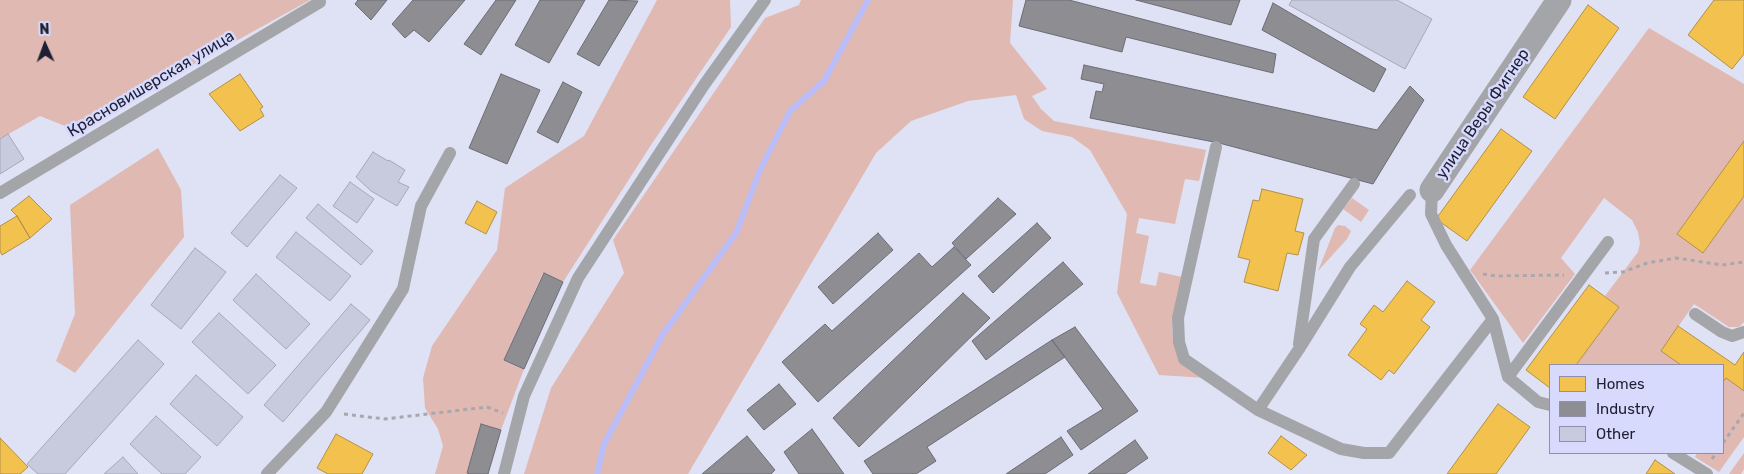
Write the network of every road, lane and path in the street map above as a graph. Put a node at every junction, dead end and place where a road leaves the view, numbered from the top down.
1 (765, 0) edge
2 (1559, 0) edge
3 (320, 2) dead end
4 (1216, 147) dead end
5 (450, 153) dead end
6 (1354, 184) dead end
7 (1421, 192) junction
8 (0, 193) edge
9 (1608, 242) dead end
10 (1695, 314) dead end
11 (1493, 319) junction
12 (1744, 332) edge
13 (1299, 349) junction
14 (1508, 377) junction
15 (1549, 405) edge
16 (1258, 410) junction
17 (326, 412) junction
18 (1744, 413) edge
19 (518, 418) junction
20 (1724, 442) edge
21 (1675, 454) edge
22 (267, 474) edge
23 (504, 474) edge
24 (1707, 474) edge

1 - 19 lane
2 - 7 street, улица Веры Фигнер
3 - 8 lane, Красновишерская улица
4 - 16 lane
5 - 17 lane
6 - 13 lane
7 - 11 lane, улица Веры Фигнер
7 - 13 lane
9 - 14 lane
10 - 12 lane
11 - 14 lane, улица Веры Фигнер
11 - 16 lane
13 - 16 lane
14 - 15 lane
17 - 19 path
17 - 22 lane
18 - 20 path
19 - 23 lane
21 - 24 lane

